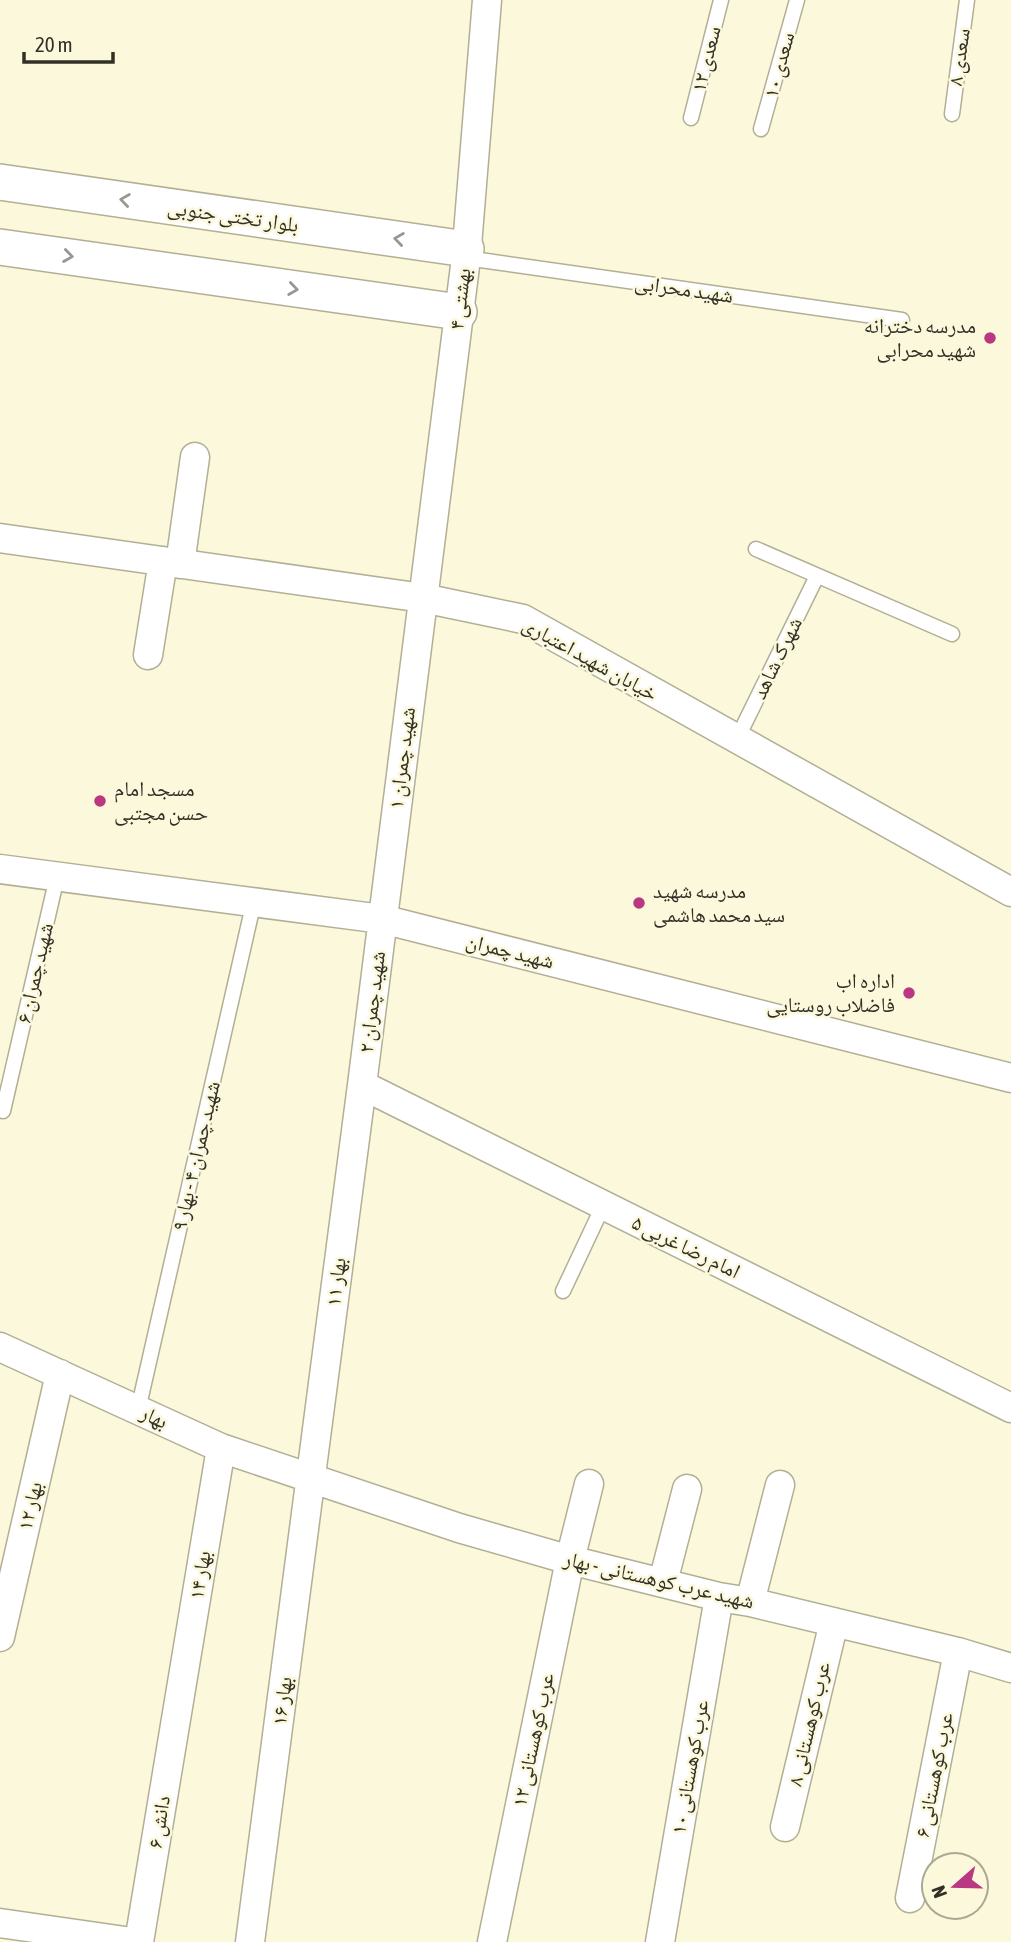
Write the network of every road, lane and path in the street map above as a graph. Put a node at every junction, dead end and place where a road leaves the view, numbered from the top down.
1 (487, 0) edge
2 (721, 0) edge
3 (797, 0) edge
4 (967, 0) edge
5 (952, 114) dead end
6 (691, 118) dead end
7 (761, 130) dead end
8 (0, 182) edge
9 (0, 247) edge
10 (466, 253) junction
11 (458, 312) junction
12 (902, 320) dead end
13 (195, 457) dead end
14 (0, 538) edge
15 (756, 549) dead end
16 (171, 562) junction
17 (817, 576) junction
18 (423, 598) junction
19 (952, 634) dead end
20 (148, 655) dead end
21 (737, 739) junction
22 (0, 869) edge
23 (57, 877) junction
24 (1011, 892) edge
25 (254, 901) junction
26 (382, 919) junction
27 (1011, 1077) edge
28 (362, 1085) junction
29 (3, 1111) dead end
30 (603, 1206) junction
31 (562, 1291) dead end
32 (0, 1347) edge
33 (60, 1374) junction
34 (1011, 1408) edge
35 (138, 1410) junction
36 (221, 1448) junction
37 (311, 1480) junction
38 (589, 1483) dead end
39 (780, 1485) dead end
40 (687, 1489) dead end
41 (570, 1560) junction
42 (663, 1583) junction
43 (719, 1597) junction
44 (750, 1602) junction
45 (834, 1622) junction
46 (0, 1637) edge
47 (958, 1652) junction
48 (1011, 1668) edge
49 (179, 1702) joint
50 (785, 1827) dead end
51 (910, 1898) dead end
52 (0, 1923) edge
53 (494, 1931) edge
54 (251, 1932) edge
55 (660, 1939) edge
56 (132, 1942) edge
57 (139, 1942) edge

1 - 10 street, بهشتی ۴
2 - 6 lane, سعدی ۱۲
3 - 7 lane, سعدی ۱۰
4 - 5 lane, سعدی ۸
10 -> 8 street, بلوار تختی جنوبی
9 -> 11 street
10 - 11 street, بهشتی ۴
10 - 12 lane, شهید محرابی
11 - 18 street, بهشتی ۴
13 - 16 street
14 - 16 street, خیابان شهید اعتباری
15 - 17 lane
16 - 18 street, خیابان شهید اعتباری
16 - 20 street
17 - 19 lane
17 - 21 lane, شهرک شاهد
18 - 21 street, خیابان شهید اعتباری
18 - 26 street, شهید چمران ۱
21 - 24 street, خیابان شهید اعتباری
22 - 23 street, شهید چمران
23 - 25 street, شهید چمران
23 - 29 lane, شهید چمران ۶
25 - 26 street, شهید چمران
25 - 35 lane, شهید چمران ۴ - بهار ۹
26 - 27 street, شهید چمران
26 - 28 street, شهید چمران ۲
28 - 30 street, امام رضا غربی ۵
28 - 37 street, بهار ۱۱
30 - 31 lane
30 - 34 street, امام رضا غربی ۵
32 - 33 street, بهار
33 - 35 street, بهار
33 - 46 street, بهار ۱۲
35 - 36 street, بهار
36 - 37 street, بهار
36 - 49 street, بهار ۱۴
37 - 41 street, شهید عرب کوهستانی - بهار
37 - 54 street, بهار ۱۶
38 - 41 street, عرب کوهستانی ۱۲
39 - 44 street
40 - 42 street
41 - 42 street, شهید عرب کوهستانی - بهار
41 - 53 street, عرب کوهستانی ۱۲
42 - 43 street, شهید عرب کوهستانی - بهار
43 - 44 street, شهید عرب کوهستانی - بهار
43 - 55 street, عرب کوهستانی ۱۰
44 - 45 street, شهید عرب کوهستانی - بهار
45 - 47 street, شهید عرب کوهستانی - بهار
45 - 50 street, عرب کوهستانی ۸
47 - 48 street, شهید عرب کوهستانی - بهار
47 - 51 street, عرب کوهستانی ۶
49 - 57 street, دانش ۶
52 - 56 street

